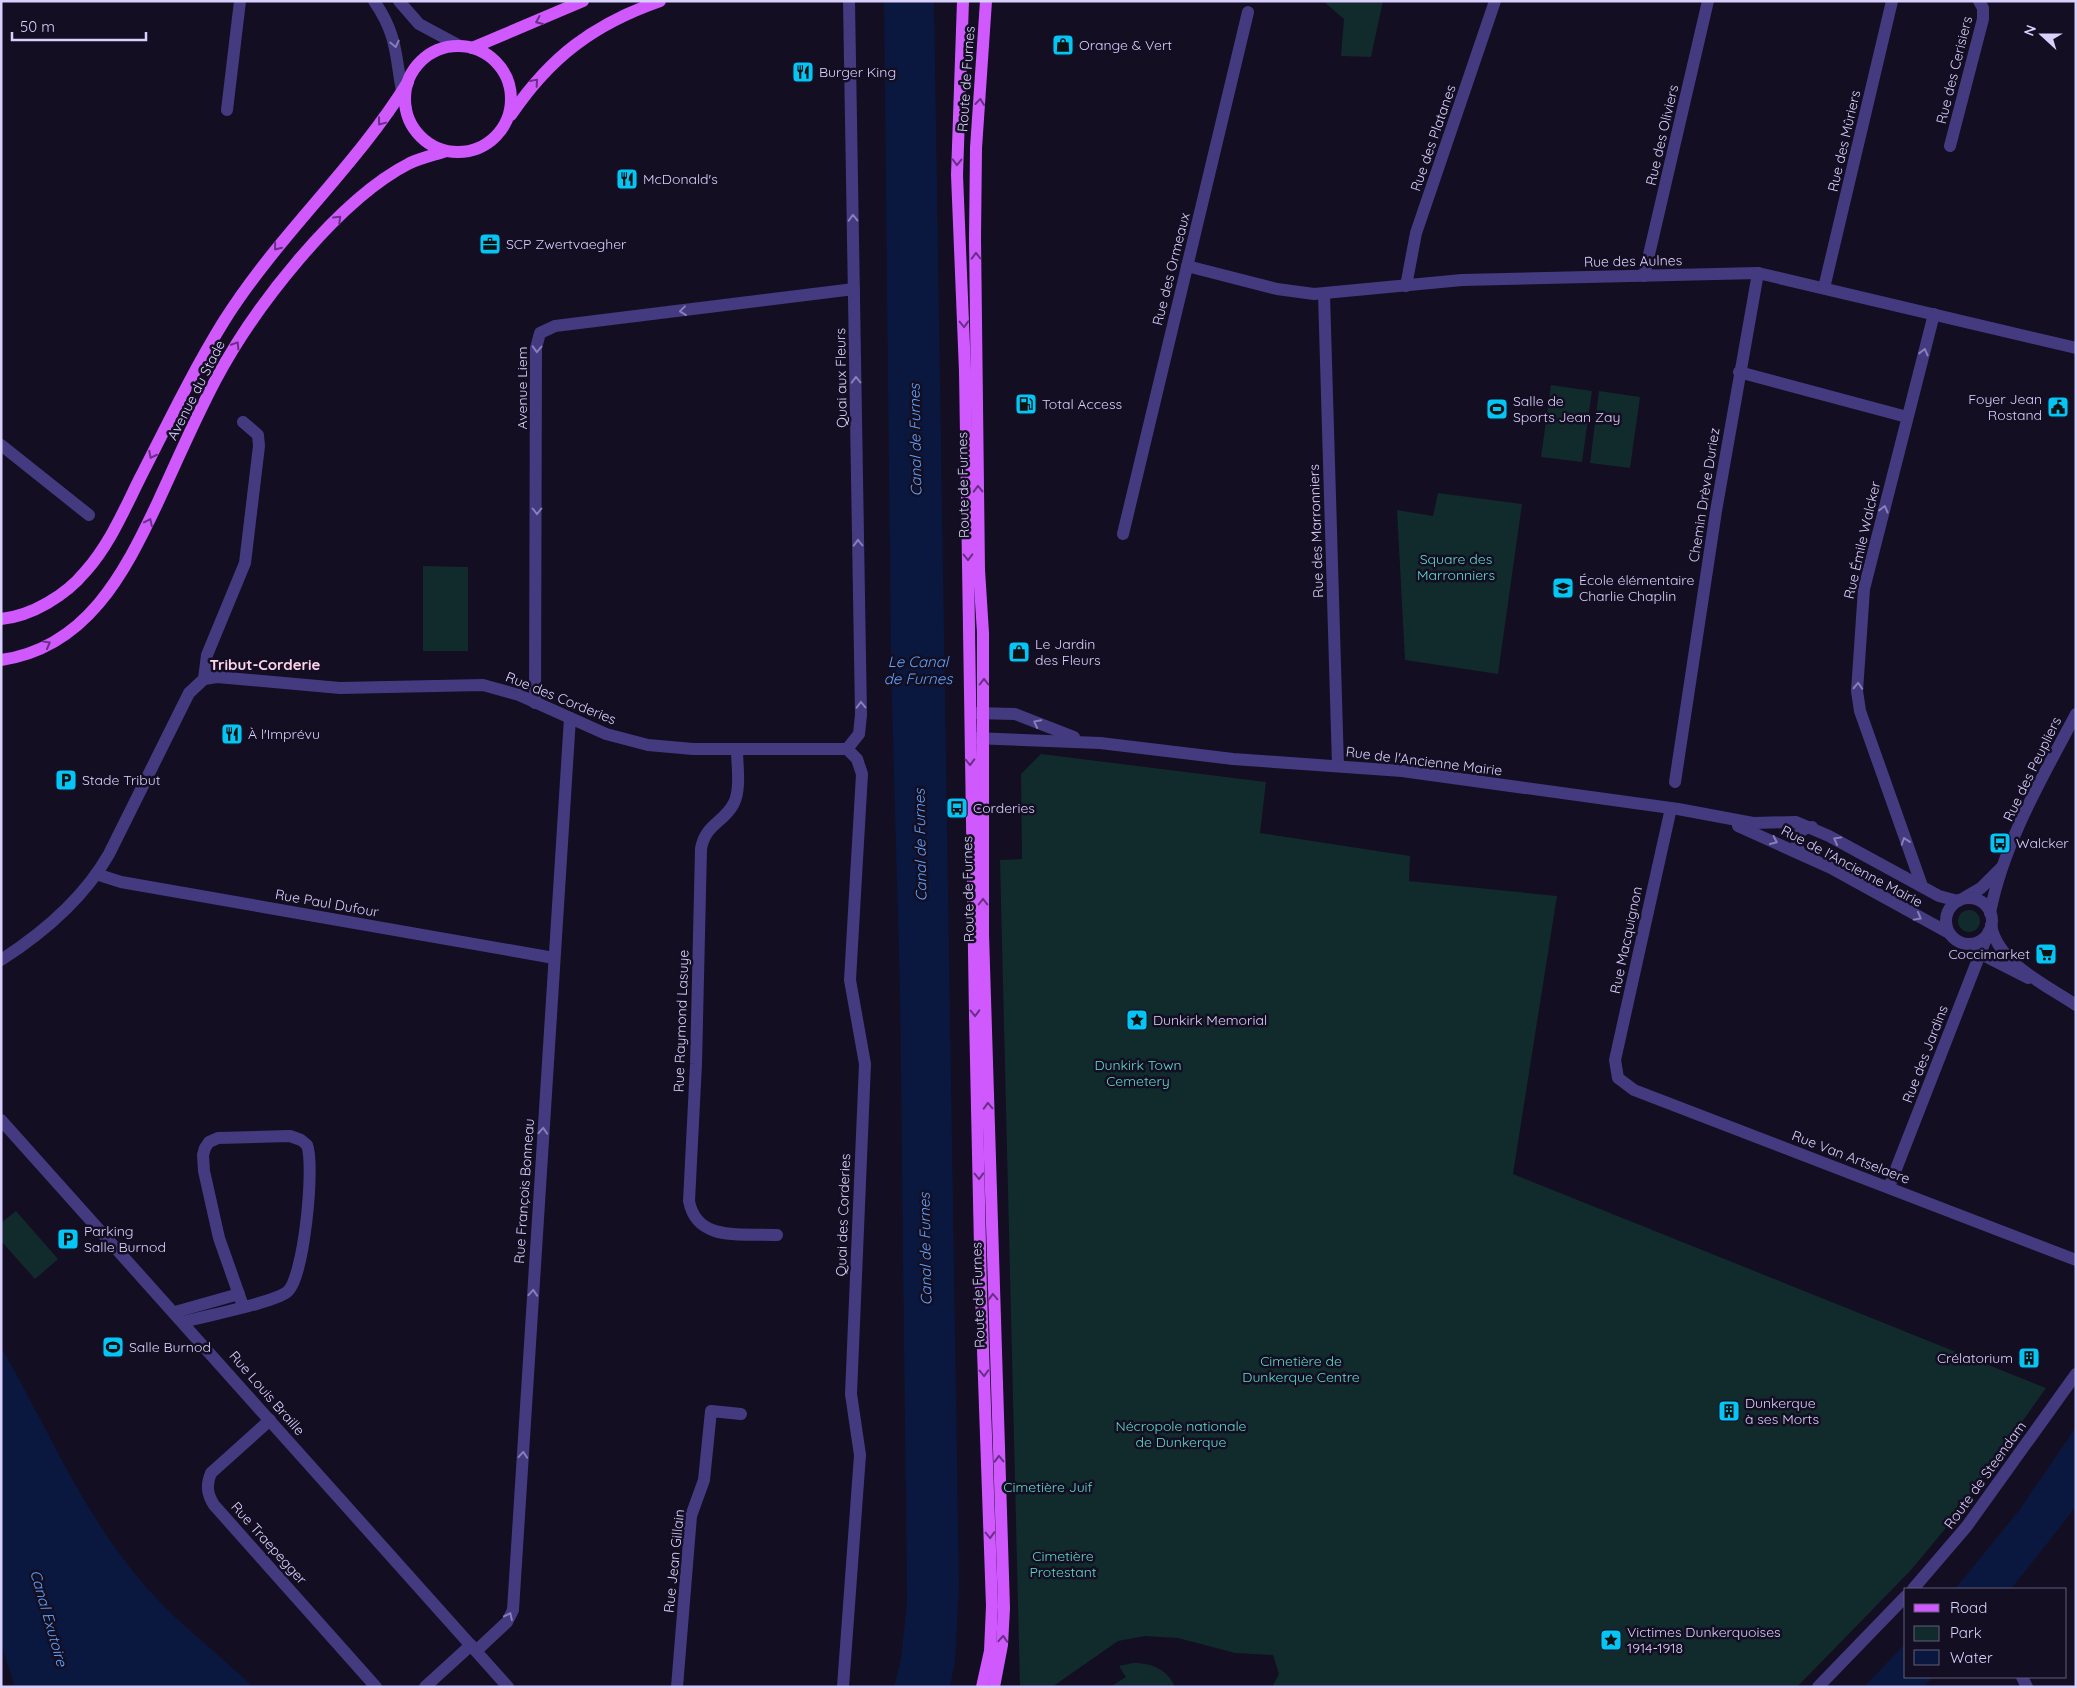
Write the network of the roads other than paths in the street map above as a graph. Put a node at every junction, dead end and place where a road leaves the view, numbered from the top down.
1 (240, 1) edge
2 (374, 1) edge
3 (399, 1) edge
4 (583, 1) edge
5 (660, 1) edge
6 (849, 1) edge
7 (963, 1) edge
8 (986, 1) edge
9 (1495, 1) edge
10 (1708, 1) edge
11 (1892, 1) edge
12 (1979, 1) edge
13 (1248, 12) dead end
14 (466, 47) junction
15 (405, 87) junction
16 (227, 110) dead end
17 (507, 121) junction
18 (1950, 146) dead end
19 (446, 151) junction
20 (1187, 266) junction
21 (1758, 273) junction
22 (1644, 276) junction
23 (1406, 286) junction
24 (1824, 288) junction
25 (854, 289) junction
26 (1324, 294) junction
27 (1934, 314) junction
28 (2076, 348) edge
29 (1739, 372) junction
30 (1907, 417) junction
31 (243, 422) dead end
32 (1, 446) edge
33 (89, 515) dead end
34 (1123, 534) dead end
35 (1, 612) edge
36 (21, 615) junction
37 (1, 619) edge
38 (1, 660) edge
39 (204, 679) junction
40 (535, 702) junction
41 (970, 713) junction
42 (984, 713) junction
43 (2076, 714) edge
44 (570, 718) junction
45 (970, 738) junction
46 (984, 739) junction
47 (1100, 743) junction
48 (737, 749) junction
49 (847, 749) junction
50 (1338, 766) junction
51 (1675, 782) dead end
52 (1671, 808) junction
53 (1713, 816) junction
54 (1812, 827) junction
55 (1800, 853) junction
56 (2004, 864) junction
57 (96, 874) junction
58 (1922, 886) junction
59 (1961, 899) junction
60 (1990, 923) junction
61 (1949, 934) junction
62 (1962, 943) junction
63 (1980, 954) junction
64 (554, 958) junction
65 (1, 960) edge
66 (2041, 984) junction
67 (2076, 1005) edge
68 (1618, 1078) joint
69 (1, 1120) edge
70 (1889, 1187) junction
71 (777, 1235) dead end
72 (2076, 1260) edge
73 (241, 1300) junction
74 (175, 1312) junction
75 (184, 1322) junction
76 (2076, 1374) edge
77 (740, 1414) dead end
78 (270, 1420) junction
79 (1913, 1588) edge
80 (1904, 1598) edge
81 (473, 1648) junction
82 (376, 1687) edge
83 (424, 1687) edge
84 (508, 1687) edge
85 (677, 1687) edge
86 (843, 1687) edge
87 (982, 1687) edge
88 (994, 1687) edge
89 (1818, 1687) edge

1 - 16 street
2 -> 15 street
3 - 14 street
4 -> 14 main road
17 -> 5 main road
25 -> 6 street, Quai aux Fleurs
7 -> 41 main road, Route de Furnes
42 -> 8 main road, Route de Furnes
9 - 23 street, Rue des Platanes
10 - 22 street, Rue des Oliviers
11 - 24 street, Rue des Mûriers
12 - 18 street, Rue des Cerisiers
13 - 20 street, Rue des Ormeaux
14 - 15 main road
14 - 17 main road
15 - 19 main road
15 -> 36 main road, Avenue du Stade
17 - 19 main road
38 -> 19 main road, Avenue du Stade
20 - 26 street, Rue des Aulnes
20 - 34 street, Rue des Ormeaux
21 - 22 street, Rue des Aulnes
21 - 24 street, Rue des Aulnes
21 - 29 street, Chemin Drève Duriez
22 - 23 street, Rue des Aulnes
23 - 26 street, Rue des Aulnes
24 - 27 street, Rue des Aulnes
25 -> 40 street, Avenue Liem
49 -> 25 street, Quai aux Fleurs
26 - 50 street, Rue des Marronniers
27 - 28 street, Rue des Aulnes
30 -> 27 street, Rue Émile Walcker
29 - 30 street
29 - 51 street, Chemin Drève Duriez
58 -> 30 street, Rue Émile Walcker
31 - 39 street
32 - 33 street
35 - 36 street
36 - 37 main road, Avenue du Stade
39 - 40 street, Rue des Corderies
39 - 57 street
40 - 44 street, Rue des Corderies
41 - 42 street, Rue de l'Ancienne Mairie
41 - 45 main road, Route de Furnes
42 - 46 main road, Route de Furnes
47 -> 42 street, Rue de l'Ancienne Mairie
43 - 56 street, Rue des Peupliers
44 - 48 street, Rue des Corderies
44 - 64 street, Rue François Bonneau
45 - 46 street, Rue de l'Ancienne Mairie
45 -> 87 main road, Route de Furnes
46 - 47 street, Rue de l'Ancienne Mairie
88 -> 46 main road, Route de Furnes
47 - 50 street, Rue de l'Ancienne Mairie
48 - 49 street, Rue des Corderies
48 - 71 street, Rue Raymond Lasuye
49 - 86 street, Quai des Corderies
50 - 52 street, Rue de l'Ancienne Mairie
52 - 53 street, Rue de l'Ancienne Mairie
52 - 68 street, Rue Macquignon
53 - 54 street, Rue de l'Ancienne Mairie
53 -> 55 street, Rue de l'Ancienne Mairie
54 - 55 street
58 -> 54 street, Rue de l'Ancienne Mairie
55 -> 61 street, Rue de l'Ancienne Mairie
56 - 59 street, Rue des Peupliers
56 - 60 street, Rue des Peupliers
57 - 64 street, Rue Paul Dufour
57 - 65 street
58 - 59 street, Rue de l'Ancienne Mairie
59 - 60 street
59 - 61 street
60 - 62 street
60 - 63 street, Rue des Jardins
60 - 66 street
61 - 62 street
62 - 63 street
63 - 66 street
63 - 70 street, Rue des Jardins
81 -> 64 street, Rue François Bonneau
66 - 67 street
68 - 70 street, Rue Van Artselaere
69 - 74 street, Rue Louis Braille
70 - 72 street, Rue Van Artselaere
73 - 73 street
73 - 74 street
73 - 75 street
74 - 75 street, Rue Louis Braille
75 - 78 street, Rue Louis Braille
76 - 79 street, Route de Steendam
77 - 85 street, Rue Jean Gillain
78 - 81 street, Rue Louis Braille
78 - 82 street, Rue Traepegger
80 - 89 street
81 - 83 street
81 - 84 street, Rue Louis Braille

